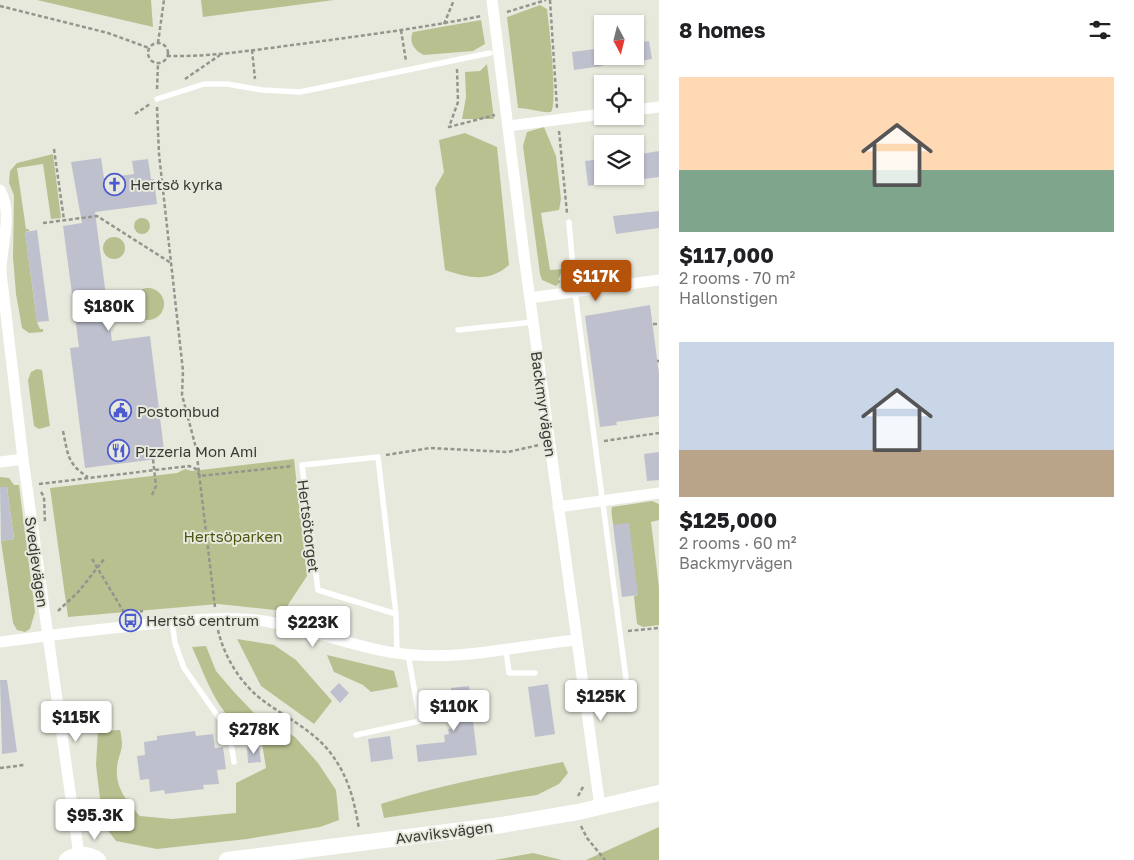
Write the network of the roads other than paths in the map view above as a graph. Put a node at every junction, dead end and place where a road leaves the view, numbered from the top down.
1 (492, 0) edge
2 (490, 53) dead end
3 (157, 99) road end
4 (659, 107) edge
5 (644, 109) edge
6 (594, 115) edge
7 (508, 126) junction
8 (0, 190) edge
9 (568, 222) road end
10 (0, 269) edge
11 (659, 280) edge
12 (2, 289) edge
13 (575, 292) junction
14 (530, 298) junction
15 (533, 322) junction
16 (458, 330) dead end
17 (23, 459) junction
18 (0, 462) edge
19 (659, 493) edge
20 (603, 501) junction
21 (558, 507) junction
22 (396, 614) junction
23 (172, 622) junction
24 (47, 635) junction
25 (576, 640) junction
26 (0, 642) edge
27 (506, 650) junction
28 (402, 654) junction
29 (535, 673) dead end
30 (628, 694) dead end
31 (356, 735) dead end
32 (234, 762) dead end
33 (659, 793) edge
34 (600, 807) junction
35 (73, 857) edge
36 (98, 860) edge
37 (227, 860) edge

1 - 7 street, Backmyrvägen
2 - 3 lane
4 - 5 street
6 - 7 street
7 - 14 street, Backmyrvägen
8 - 10 street, Svedjevägen
9 - 13 lane
10 - 12 street, Svedjevägen
11 - 13 street
12 - 17 street, Svedjevägen
13 - 14 street
13 - 20 lane
14 - 15 street, Backmyrvägen
15 - 16 lane
15 - 21 street, Backmyrvägen
17 - 18 street
17 - 24 street, Svedjevägen
19 - 20 street
20 - 21 street
20 - 30 lane
21 - 25 street, Backmyrvägen
22 - 22 lane, Hertsötorget
22 - 28 lane
23 - 24 street
23 - 28 street
23 - 32 lane
24 - 26 street
24 - 35 street, Svedjevägen
25 - 27 street
25 - 34 street, Backmyrvägen
27 - 28 street
27 - 29 lane
28 - 31 lane
33 - 34 street, Avaviksvägen
34 - 37 street, Avaviksvägen
35 - 36 street

